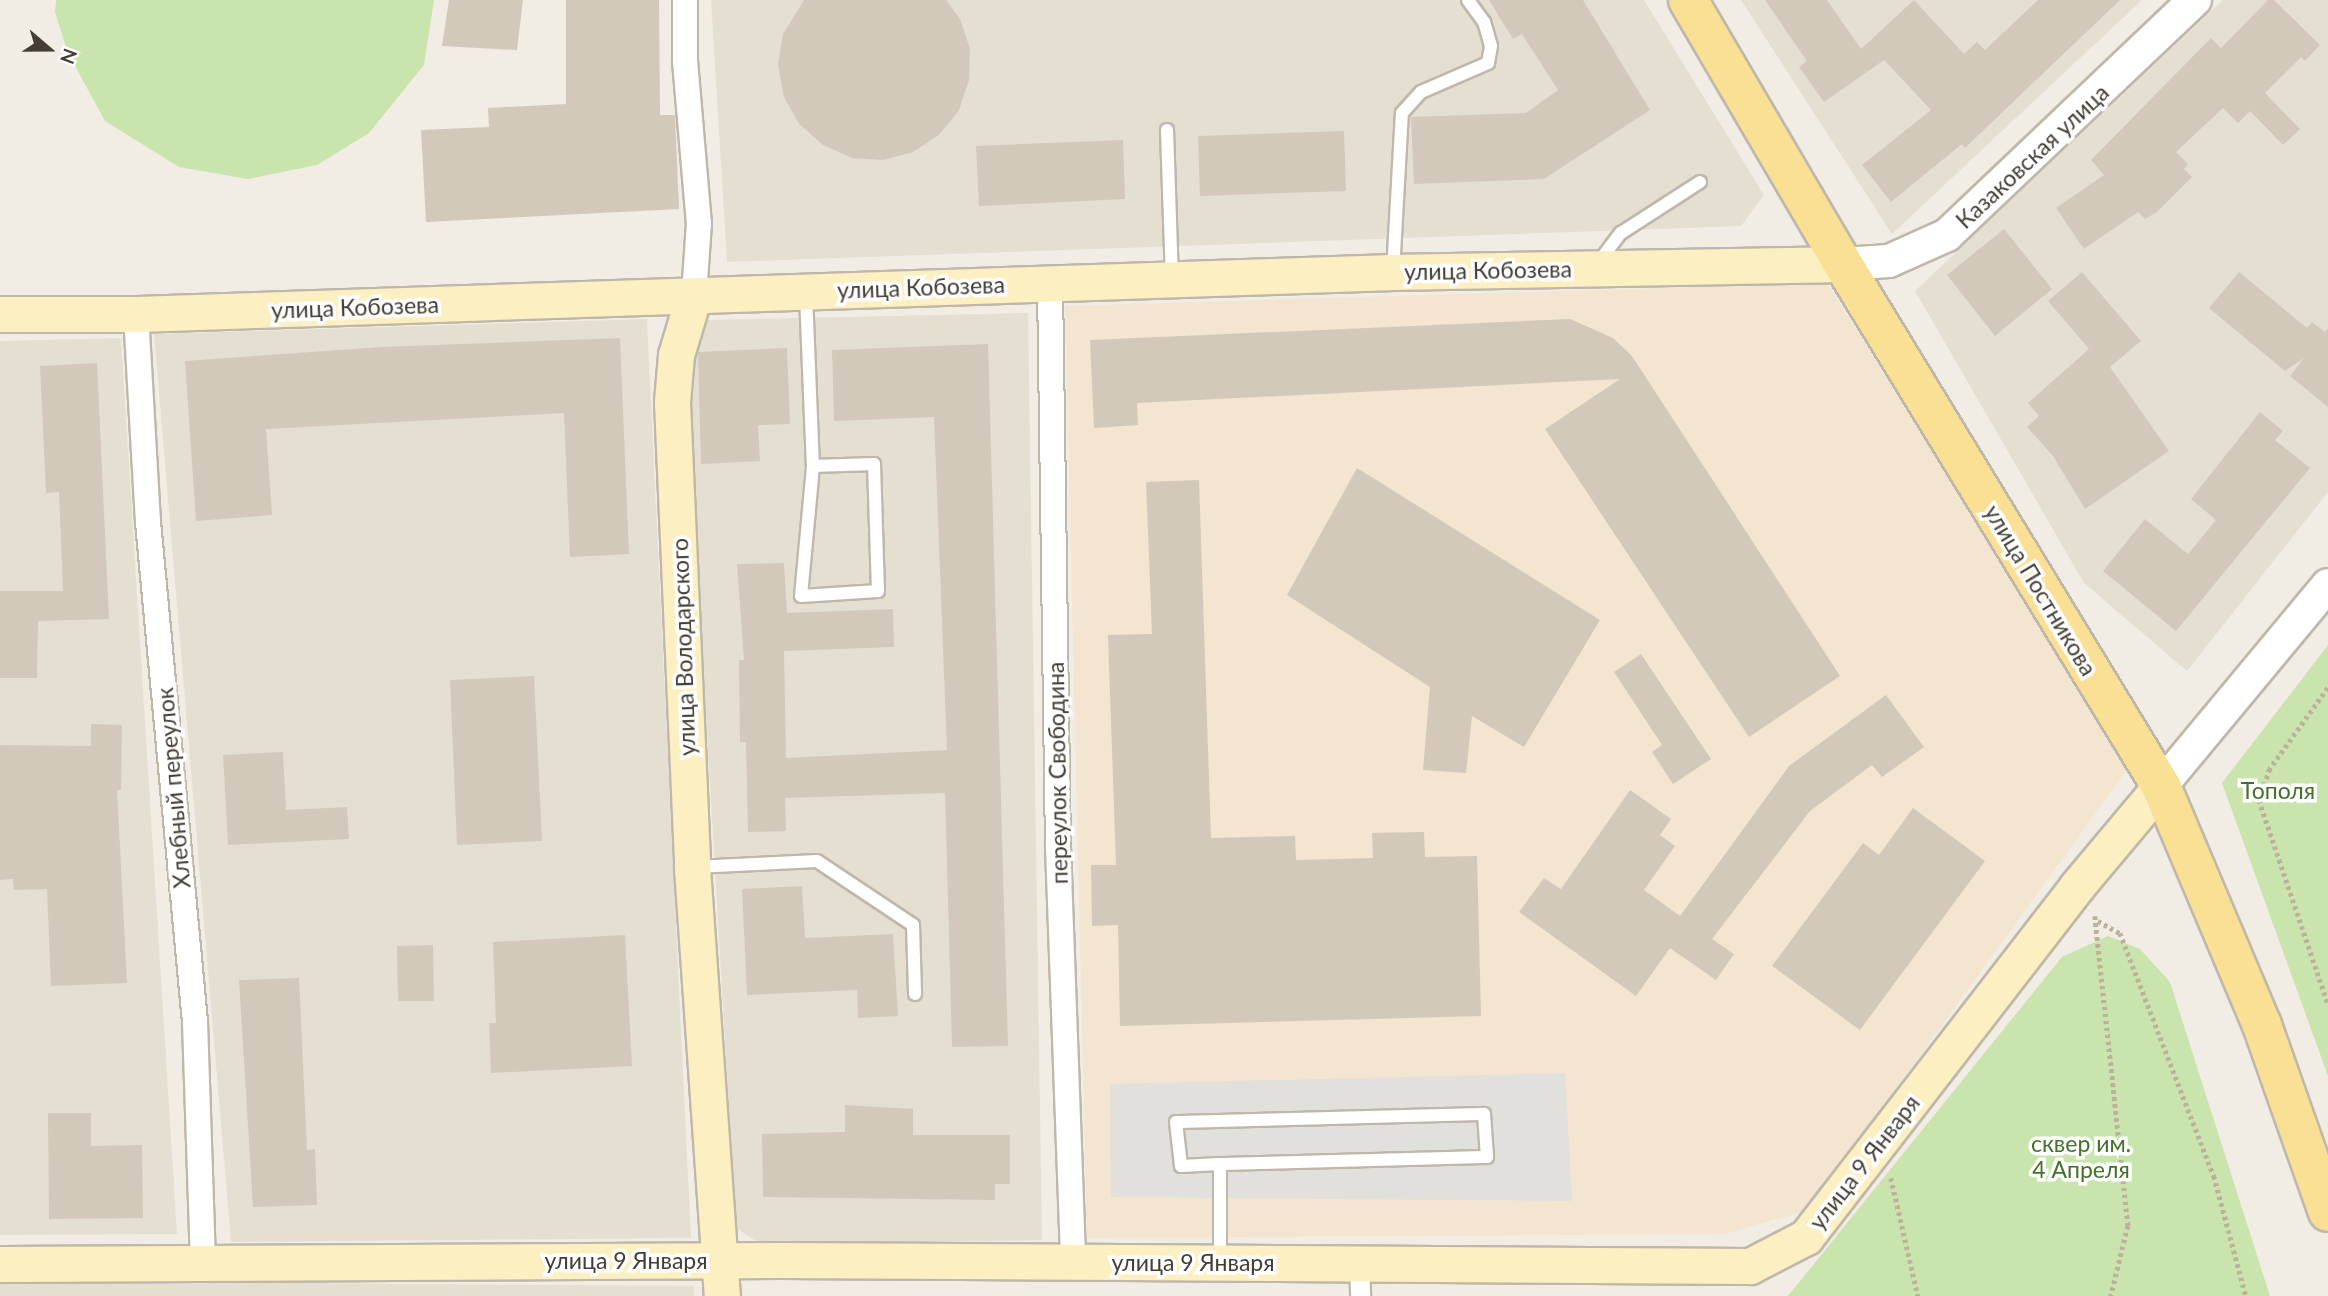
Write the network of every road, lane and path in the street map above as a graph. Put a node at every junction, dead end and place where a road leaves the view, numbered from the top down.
1 (685, 0) edge
2 (1468, 0) edge
3 (1688, 0) edge
4 (2195, 0) edge
5 (1167, 130) dead end
6 (1700, 182) dead end
7 (1843, 264) junction
8 (1594, 268) junction
9 (1394, 272) junction
10 (1172, 279) junction
11 (1050, 284) junction
12 (806, 290) junction
13 (694, 295) junction
14 (0, 314) edge
15 (136, 314) junction
16 (813, 466) junction
17 (2328, 585) edge
18 (2328, 688) edge
19 (2161, 786) junction
20 (692, 868) junction
21 (915, 994) dead end
22 (2328, 1004) edge
23 (1882, 1139) junction
24 (1220, 1164) junction
25 (2328, 1212) edge
26 (718, 1260) junction
27 (1220, 1261) junction
28 (203, 1262) junction
29 (1073, 1262) junction
30 (1359, 1262) junction
31 (0, 1264) edge
32 (722, 1296) edge
33 (1360, 1296) edge
34 (1919, 1296) edge
35 (2112, 1296) edge
36 (2246, 1296) edge

1 - 13 street, улица Володарского
2 - 9 lane
3 - 7 main road, улица Постникова
4 - 7 street, Казаковская улица
5 - 10 lane
6 - 8 lane
7 - 8 main road, улица Кобозева
7 - 19 main road, улица Постникова
8 - 9 main road, улица Кобозева
9 - 10 main road, улица Кобозева
10 - 11 main road, улица Кобозева
11 - 12 main road, улица Кобозева
11 - 29 street, переулок Свободина
12 - 13 main road, улица Кобозева
12 - 16 lane
13 - 15 main road, улица Кобозева
13 - 20 main road, улица Володарского
14 - 15 main road, улица Кобозева
15 - 28 street, Хлебный переулок
16 - 16 lane
17 - 19 street
18 - 22 path
19 - 23 main road, улица 9 Января
19 - 25 main road, улица Постникова
20 - 21 lane
20 - 26 main road, улица Володарского
23 - 30 main road, улица 9 Января
23 - 34 path
24 - 24 lane
24 - 27 lane
26 - 28 main road, улица 9 Января
26 - 29 main road, улица 9 Января
26 - 32 main road, улица Володарского
27 - 29 main road, улица 9 Января
27 - 30 main road, улица 9 Января
28 - 31 main road, улица 9 Января
30 - 33 street
35 - 36 path

